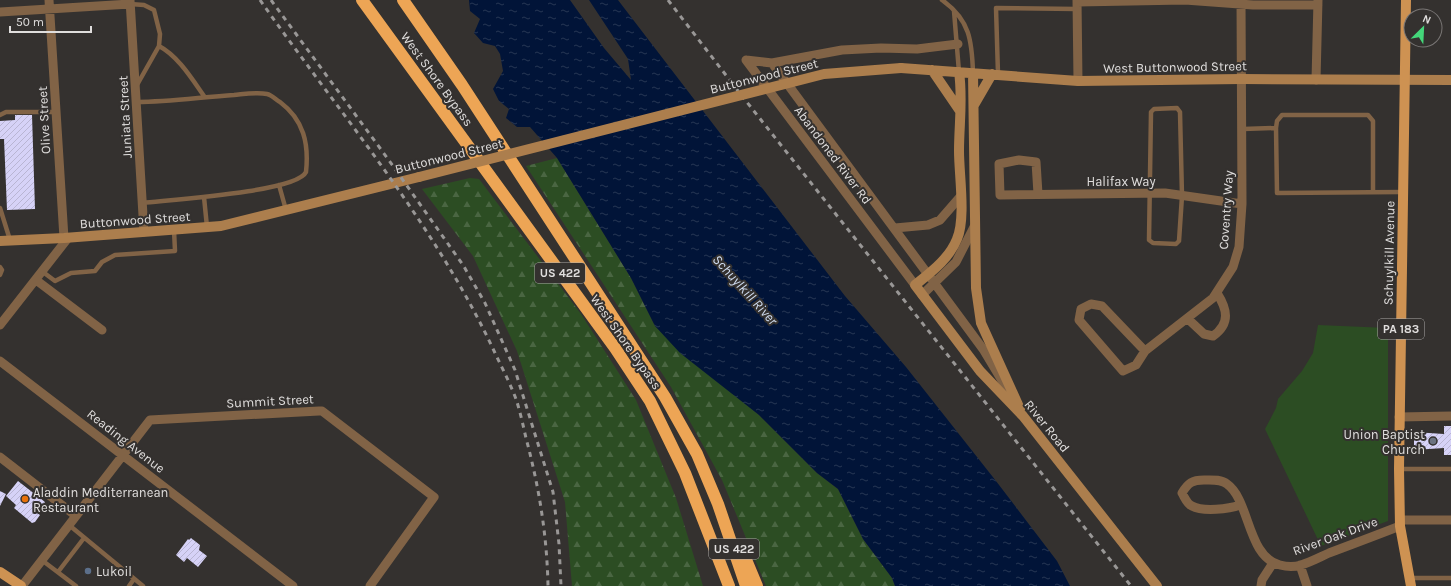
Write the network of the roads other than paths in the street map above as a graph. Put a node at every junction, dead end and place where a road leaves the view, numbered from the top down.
1 (362, 0) edge
2 (403, 0) edge
3 (942, 0) edge
4 (1185, 0) edge
5 (1406, 0) edge
6 (1134, 1) edge
7 (130, 2) edge
8 (1241, 2) edge
9 (1318, 2) edge
10 (1077, 3) edge
11 (50, 4) edge
12 (954, 11) junction
13 (0, 12) edge
14 (958, 44) junction
15 (159, 46) junction
16 (772, 63) junction
17 (901, 68) joint
18 (932, 70) junction
19 (959, 72) junction
20 (973, 73) junction
21 (995, 74) junction
22 (1242, 79) junction
23 (1316, 80) junction
24 (1451, 80) edge
25 (1078, 81) junction
26 (1404, 81) junction
27 (136, 86) junction
28 (204, 96) junction
29 (137, 102) junction
30 (973, 107) junction
31 (960, 111) junction
32 (57, 112) junction
33 (0, 115) edge
34 (1242, 128) junction
35 (1276, 128) junction
36 (279, 185) junction
37 (1373, 192) junction
38 (1402, 192) junction
39 (1038, 194) junction
40 (1150, 194) junction
41 (1182, 196) junction
42 (204, 197) junction
43 (960, 197) junction
44 (143, 203) junction
45 (1242, 204) junction
46 (0, 208) edge
47 (286, 210) junction
48 (975, 226) junction
49 (207, 228) junction
50 (895, 228) junction
51 (174, 230) junction
52 (144, 232) junction
53 (66, 238) junction
54 (5, 241) edge
55 (0, 267) edge
56 (43, 272) junction
57 (928, 274) junction
58 (0, 275) edge
59 (36, 280) junction
60 (935, 283) junction
61 (915, 286) junction
62 (1217, 293) junction
63 (922, 295) junction
64 (1188, 319) junction
65 (0, 325) edge
66 (102, 330) dead end
67 (1145, 351) junction
68 (0, 361) edge
69 (1023, 416) junction
70 (1451, 416) edge
71 (1399, 417) junction
72 (123, 455) junction
73 (0, 457) edge
74 (1398, 469) junction
75 (1451, 469) edge
76 (1240, 505) junction
77 (721, 512) junction
78 (76, 516) junction
79 (1451, 520) edge
80 (1400, 523) junction
81 (69, 525) junction
82 (84, 538) junction
83 (42, 561) junction
84 (1273, 563) junction
85 (722, 565) junction
86 (1300, 565) junction
87 (0, 572) edge
88 (58, 572) junction
89 (1451, 578) edge
90 (134, 579) junction
91 (1410, 582) edge
92 (70, 584) edge
93 (22, 586) edge
94 (76, 586) edge
95 (129, 586) edge
96 (143, 586) edge
97 (293, 586) edge
98 (370, 586) edge
99 (723, 586) edge
100 (729, 586) edge
101 (746, 586) edge
102 (757, 586) edge
103 (1157, 586) edge
104 (1261, 586) edge
105 (1307, 586) edge

1 - 85 highway, West Shore Bypass / US 422
2 - 77 highway, West Shore Bypass / US 422
3 - 12 lane
4 - 6 street
4 - 8 street
5 - 26 main road, Schuylkill Avenue / PA 183
6 - 10 street
7 - 11 street
7 - 15 lane
7 - 27 street, Juniata Street
8 - 9 street
8 - 22 street, Coventry Way
9 - 23 street
10 - 21 lane
10 - 25 street
11 - 13 street
11 - 32 street, Olive Street
12 - 14 lane
12 - 20 lane
14 - 16 street, Abandoned River Rd
14 - 19 lane
15 - 27 lane
15 - 28 lane
16 - 50 street, Abandoned River Rd
16 - 61 street, Abandoned River Rd
17 - 18 street, West Buttonwood Street
17 - 47 street, Buttonwood Street, bridge
18 - 19 street, West Buttonwood Street
18 - 31 street
19 - 20 street, West Buttonwood Street
19 - 31 street
20 - 21 street, West Buttonwood Street
20 - 30 street
21 - 25 street, West Buttonwood Street
21 - 30 street
22 - 23 street, West Buttonwood Street
22 - 25 street, West Buttonwood Street
22 - 34 street, Coventry Way
23 - 26 street, West Buttonwood Street
24 - 26 street, West Buttonwood Street
26 - 38 main road, Schuylkill Avenue / PA 183
27 - 29 street, Juniata Street
28 - 29 lane
28 - 36 lane
29 - 44 street, Juniata Street
30 - 48 street
31 - 43 street
32 - 33 lane
32 - 53 street, Olive Street
34 - 35 lane
34 - 45 street, Coventry Way
35 - 37 lane
35 - 37 lane
36 - 42 lane
36 - 47 lane
37 - 38 lane
38 - 71 main road, Schuylkill Avenue / PA 183
39 - 39 street, Halifax Way
39 - 40 street, Halifax Way
40 - 41 street, Halifax Way
40 - 41 lane
40 - 41 lane
41 - 45 street, Halifax Way
42 - 44 lane
42 - 49 lane
43 - 50 street
43 - 57 street
44 - 52 street, Juniata Street
45 - 62 street, Coventry Way
46 - 54 lane
47 - 49 street, Buttonwood Street
48 - 60 street
48 - 69 street
49 - 51 street, Buttonwood Street
50 - 57 street, Abandoned River Rd
51 - 52 street, Buttonwood Street
51 - 56 lane
52 - 53 street, Buttonwood Street
53 - 54 street, Buttonwood Street
53 - 56 street
55 - 58 lane
56 - 59 street
57 - 60 street, Abandoned River Rd
57 - 61 street
59 - 65 street
59 - 66 street
60 - 63 street
60 - 69 street, Abandoned River Rd
61 - 63 street, River Road
62 - 64 street, Coventry Way
62 - 64 street
63 - 69 street, River Road
64 - 67 street, Coventry Way
67 - 67 street, Coventry Way
68 - 72 street, Reading Avenue
69 - 103 street, River Road
70 - 71 street
71 - 74 main road, Schuylkill Avenue / PA 183
72 - 78 street
72 - 97 street, Reading Avenue
72 - 98 street, Summit Street
73 - 78 street
74 - 75 lane
74 - 80 main road, Schuylkill Avenue / PA 183
76 - 76 street
76 - 84 street
77 - 101 highway, West Shore Bypass / US 422
77 - 102 highway
78 - 81 street
79 - 80 street
80 - 86 street, River Oak Drive
80 - 91 main road, Schuylkill Avenue / PA 183
81 - 82 lane
81 - 83 street
82 - 88 lane
82 - 90 lane
83 - 88 lane
83 - 93 street
84 - 86 street, River Oak Drive
84 - 104 street
85 - 99 highway
85 - 100 highway, West Shore Bypass / US 422
86 - 105 street
87 - 93 main road
88 - 92 lane
89 - 91 lane
90 - 95 lane
90 - 96 lane
92 - 94 lane

